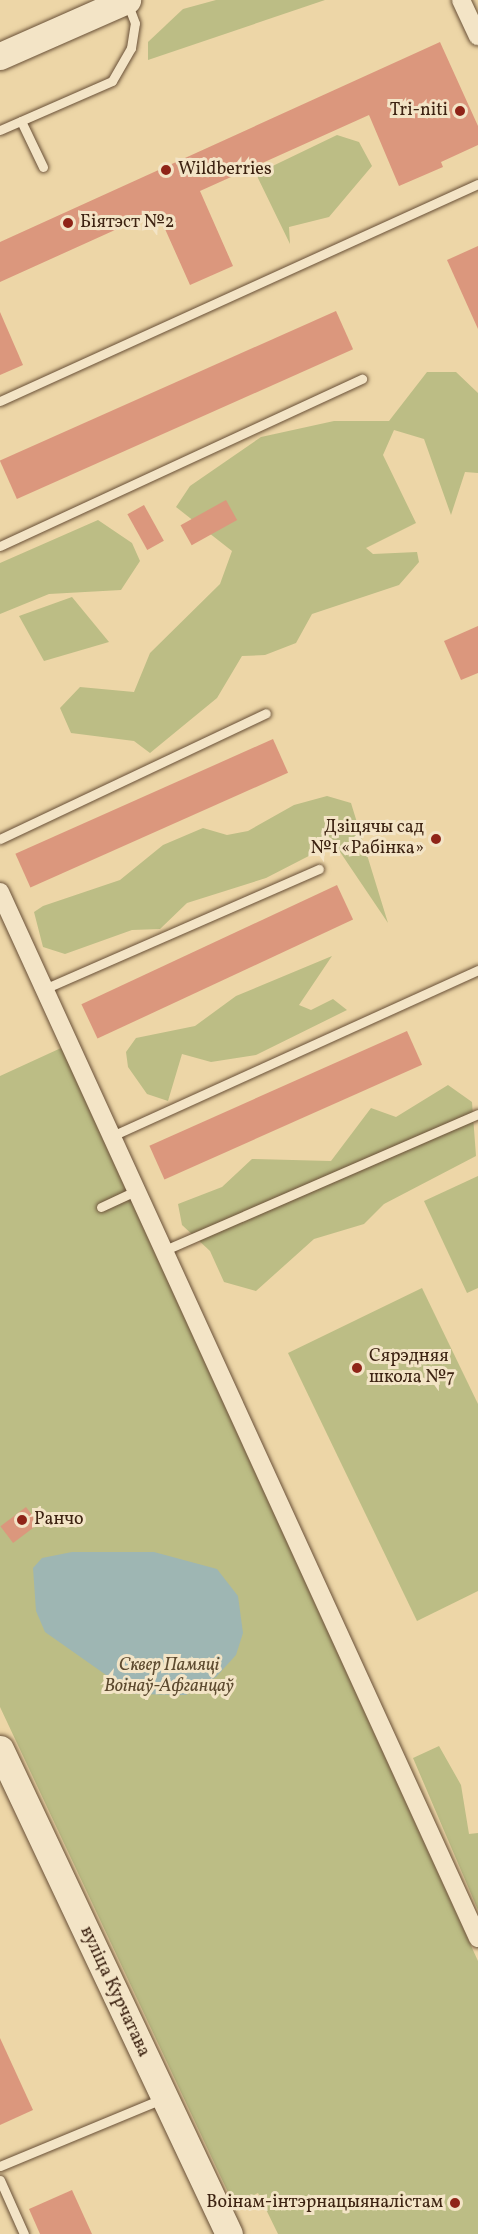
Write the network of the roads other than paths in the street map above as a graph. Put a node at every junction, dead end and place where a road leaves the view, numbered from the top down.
1 (127, 0) edge
2 (461, 0) edge
3 (478, 36) edge
4 (0, 56) edge
5 (21, 121) junction
6 (0, 130) edge
7 (43, 167) dead end
8 (478, 184) edge
9 (362, 379) dead end
10 (0, 401) edge
11 (0, 546) edge
12 (266, 713) dead end
13 (0, 839) edge
14 (320, 869) dead end
15 (0, 892) edge
16 (478, 970) edge
17 (44, 988) junction
18 (478, 1114) edge
19 (112, 1136) junction
20 (137, 1190) junction
21 (101, 1207) dead end
22 (165, 1250) junction
23 (0, 1749) edge
24 (478, 1938) edge
25 (165, 2098) junction
26 (0, 2166) edge
27 (0, 2180) edge
28 (24, 2234) edge
29 (229, 2234) edge

1 - 4 main road
1 - 5 lane
2 - 3 street
5 - 6 lane
5 - 7 lane
8 - 10 lane
9 - 11 lane
12 - 13 lane
14 - 17 lane
15 - 17 street
16 - 19 lane
17 - 19 street
18 - 22 lane
19 - 20 street
20 - 21 lane
20 - 22 street
22 - 24 street
23 - 25 main road, вуліца Курчатава
25 - 26 lane
25 - 29 main road, вуліца Курчатава
27 - 28 lane

